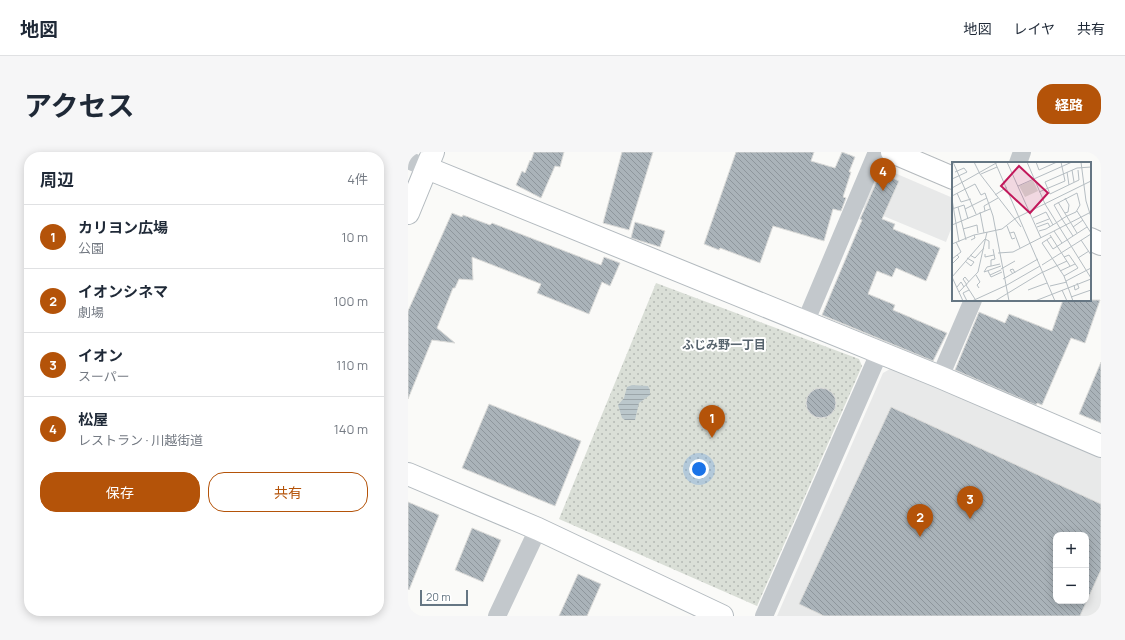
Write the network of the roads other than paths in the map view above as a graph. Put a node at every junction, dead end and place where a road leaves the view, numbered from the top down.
1 (877, 152) edge
2 (892, 152) edge
3 (1022, 152) edge
4 (423, 160) edge
5 (1018, 162) edge
6 (952, 178) edge
7 (408, 213) edge
8 (1091, 239) edge
9 (1101, 244) edge
10 (973, 301) edge
11 (805, 323) junction
12 (879, 353) junction
13 (940, 377) junction
14 (1101, 446) edge
15 (408, 474) edge
16 (538, 529) junction
17 (497, 616) edge
18 (722, 616) edge
19 (764, 616) edge

1 - 11 street
2 - 6 main road
3 - 5 street
4 - 7 main road
4 - 11 main road
8 - 9 main road
10 - 13 street
11 - 12 main road
12 - 13 main road
12 - 19 street
13 - 14 main road
15 - 16 main road
16 - 17 street
16 - 18 main road

